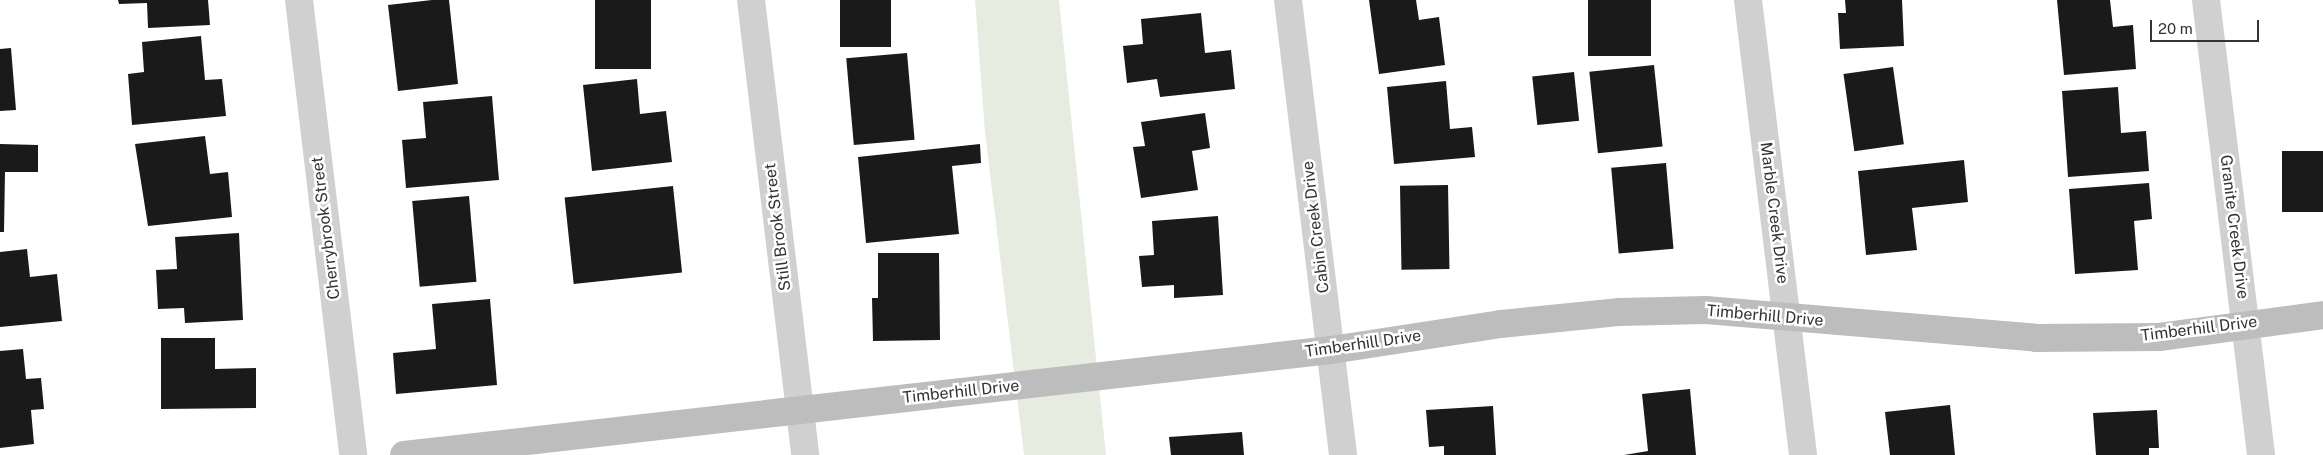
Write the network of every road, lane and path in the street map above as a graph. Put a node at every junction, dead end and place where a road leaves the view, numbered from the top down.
1 (300, 0) edge
2 (750, 0) edge
3 (1288, 0) edge
4 (1748, 0) edge
5 (2206, 0) edge
6 (2323, 315) edge
7 (1787, 318) junction
8 (2246, 324) junction
9 (1331, 350) junction
10 (800, 410) junction
11 (352, 455) edge
12 (404, 455) edge
13 (805, 455) edge
14 (1343, 455) edge
15 (1803, 455) edge
16 (2261, 455) edge

1 - 11 street, Cherrybrook Street
2 - 10 street, Still Brook Street
3 - 9 street, Cabin Creek Drive
4 - 7 street, Marble Creek Drive
5 - 8 street, Granite Creek Drive
6 - 8 street, Timberhill Drive
7 - 8 street, Timberhill Drive
7 - 9 street, Timberhill Drive
7 - 15 street, Marble Creek Drive
8 - 16 street, Granite Creek Drive
9 - 10 street, Timberhill Drive
9 - 14 street, Cabin Creek Drive
10 - 12 street, Timberhill Drive
10 - 13 street, Still Brook Street

